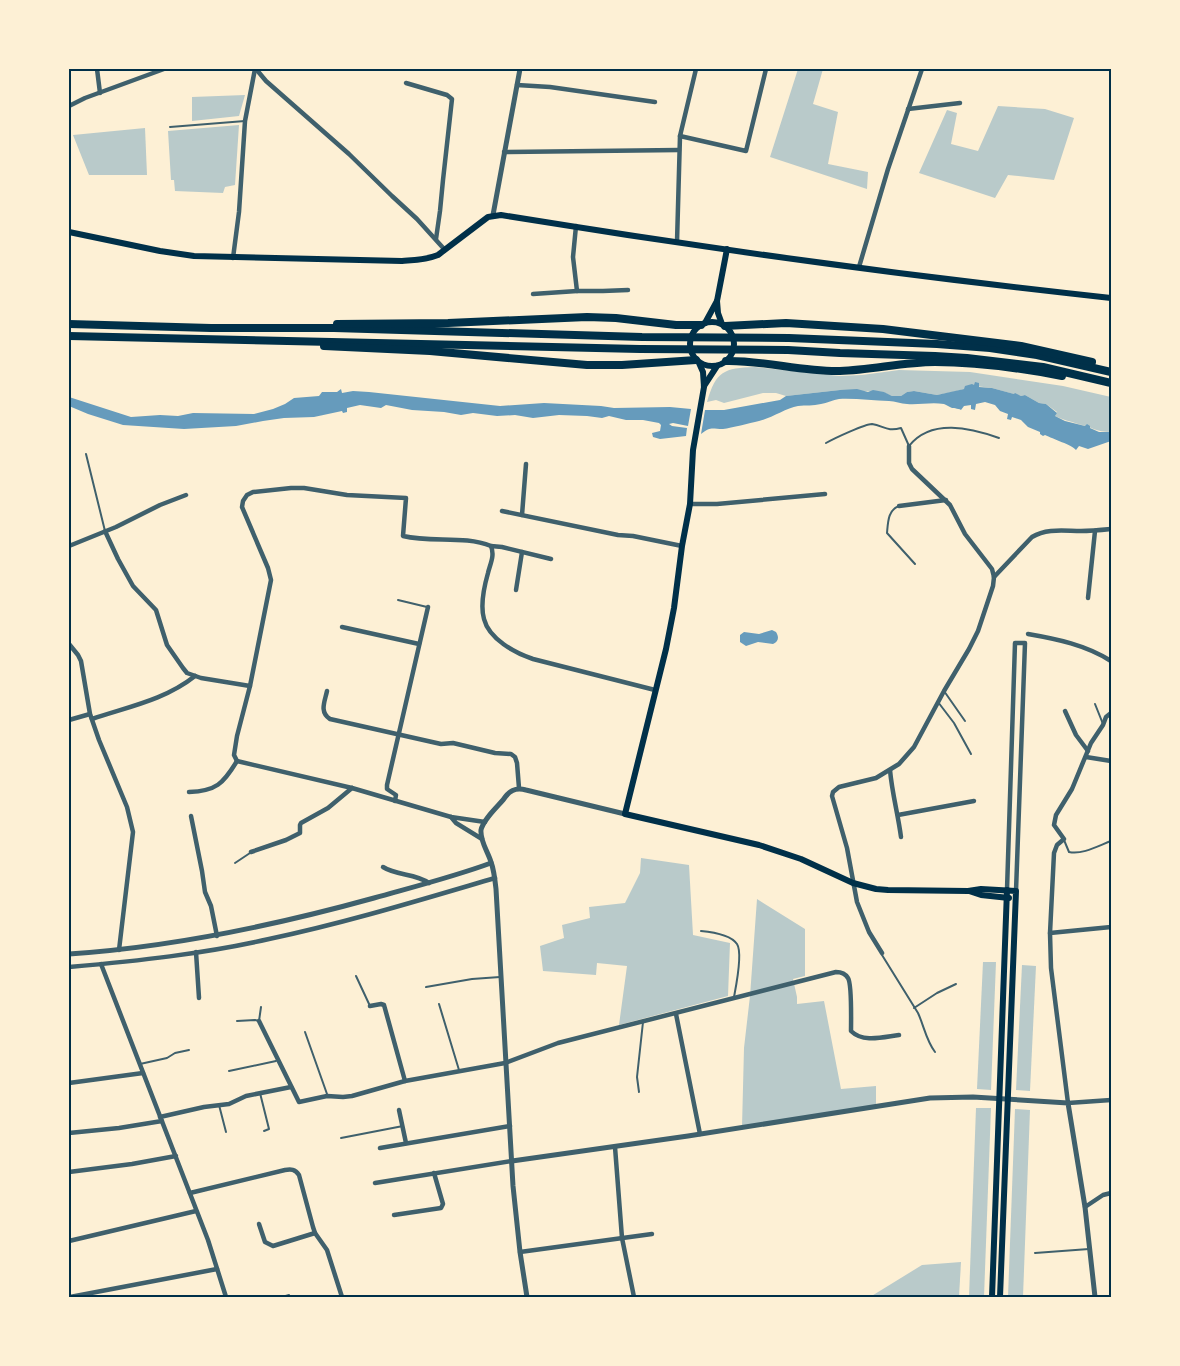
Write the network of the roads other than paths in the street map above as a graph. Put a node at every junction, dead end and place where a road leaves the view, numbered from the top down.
1 (97, 69) edge
2 (164, 69) edge
3 (255, 69) edge
4 (520, 69) edge
5 (696, 69) edge
6 (766, 69) edge
7 (922, 69) edge
8 (406, 83) dead end
9 (517, 86) junction
10 (100, 93) junction
11 (655, 102) dead end
12 (960, 103) dead end
13 (69, 106) edge
14 (908, 110) junction
15 (245, 121) junction
16 (170, 127) dead end
17 (680, 136) junction
18 (679, 150) junction
19 (504, 152) junction
20 (493, 215) junction
21 (576, 226) junction
22 (69, 232) edge
23 (436, 239) junction
24 (677, 242) junction
25 (726, 249) junction
26 (445, 250) junction
27 (233, 258) junction
28 (859, 267) junction
29 (628, 290) dead end
30 (577, 291) junction
31 (533, 294) dead end
32 (1111, 298) edge
33 (717, 301) junction
34 (69, 324) edge
35 (703, 324) junction
36 (723, 325) junction
37 (270, 328) junction
38 (69, 336) edge
39 (270, 341) junction
40 (698, 361) junction
41 (726, 361) junction
42 (717, 366) junction
43 (1111, 369) edge
44 (1111, 383) edge
45 (704, 387) junction
46 (1111, 387) edge
47 (999, 438) dead end
48 (826, 442) dead end
49 (909, 446) junction
50 (86, 454) dead end
51 (526, 464) dead end
52 (825, 494) dead end
53 (186, 495) dead end
54 (946, 500) junction
55 (690, 504) junction
56 (899, 506) joint
57 (502, 512) dead end
58 (522, 515) junction
59 (1111, 529) edge
60 (105, 531) junction
61 (1095, 531) junction
62 (69, 546) edge
63 (491, 546) junction
64 (682, 546) junction
65 (522, 552) junction
66 (551, 559) dead end
67 (915, 564) dead end
68 (994, 576) junction
69 (516, 590) dead end
70 (1088, 598) dead end
71 (398, 600) dead end
72 (428, 608) joint
73 (342, 627) dead end
74 (1028, 633) dead end
75 (69, 644) edge
76 (419, 644) junction
77 (1111, 661) edge
78 (195, 676) junction
79 (250, 686) junction
80 (655, 690) junction
81 (327, 691) dead end
82 (944, 691) junction
83 (938, 702) junction
84 (1095, 704) dead end
85 (1065, 711) dead end
86 (1111, 713) edge
87 (91, 716) junction
88 (69, 720) edge
89 (965, 721) dead end
90 (1103, 725) junction
91 (399, 734) junction
92 (1088, 751) junction
93 (971, 754) dead end
94 (1086, 757) junction
95 (237, 761) junction
96 (1111, 761) edge
97 (890, 770) junction
98 (352, 788) junction
99 (519, 788) junction
100 (189, 792) dead end
101 (395, 801) junction
102 (974, 801) dead end
103 (625, 814) junction
104 (898, 815) junction
105 (191, 816) dead end
106 (451, 817) junction
107 (485, 822) junction
108 (901, 837) dead end
109 (482, 839) junction
110 (1064, 839) junction
111 (1111, 841) edge
112 (251, 852) joint
113 (235, 862) dead end
114 (491, 863) junction
115 (383, 867) dead end
116 (495, 878) junction
117 (429, 882) junction
118 (853, 883) junction
119 (1006, 894) junction
120 (1016, 895) junction
121 (1111, 927) edge
122 (701, 931) dead end
123 (1050, 933) junction
124 (217, 936) junction
125 (119, 950) junction
126 (196, 952) junction
127 (882, 953) joint
128 (69, 954) edge
129 (101, 964) junction
130 (69, 967) edge
131 (356, 976) dead end
132 (501, 976) junction
133 (956, 984) dead end
134 (426, 987) dead end
135 (199, 998) dead end
136 (734, 998) junction
137 (439, 1004) dead end
138 (261, 1006) dead end
139 (370, 1006) joint
140 (914, 1008) junction
141 (676, 1014) junction
142 (237, 1021) dead end
143 (259, 1021) junction
144 (643, 1022) junction
145 (305, 1032) dead end
146 (899, 1035) dead end
147 (189, 1050) dead end
148 (935, 1052) dead end
149 (278, 1060) junction
150 (506, 1063) junction
151 (140, 1064) junction
152 (230, 1071) dead end
153 (459, 1072) junction
154 (143, 1073) junction
155 (405, 1081) junction
156 (69, 1083) edge
157 (291, 1087) junction
158 (639, 1092) dead end
159 (260, 1093) junction
160 (327, 1096) junction
161 (999, 1099) junction
162 (1009, 1099) junction
163 (1111, 1100) edge
164 (1068, 1103) junction
165 (219, 1105) junction
166 (399, 1110) dead end
167 (161, 1119) junction
168 (403, 1126) junction
169 (510, 1126) junction
170 (264, 1131) dead end
171 (226, 1132) dead end
172 (69, 1133) edge
173 (700, 1134) junction
174 (341, 1138) dead end
175 (406, 1143) junction
176 (615, 1146) junction
177 (380, 1148) dead end
178 (176, 1156) junction
179 (512, 1161) junction
180 (69, 1172) edge
181 (434, 1173) junction
182 (375, 1183) dead end
183 (190, 1193) junction
184 (1111, 1193) edge
185 (1085, 1207) junction
186 (196, 1211) junction
187 (394, 1215) dead end
188 (259, 1224) dead end
189 (315, 1233) junction
190 (652, 1234) dead end
191 (622, 1238) junction
192 (69, 1241) edge
193 (1090, 1249) junction
194 (520, 1252) junction
195 (1035, 1254) dead end
196 (217, 1269) junction
197 (289, 1296) edge
198 (70, 1297) edge
199 (226, 1297) edge
200 (282, 1297) edge
201 (342, 1297) edge
202 (527, 1297) edge
203 (634, 1297) edge
204 (992, 1297) edge
205 (1000, 1297) edge
206 (1095, 1297) edge

1 - 10 street
2 - 10 street
3 - 15 street
3 - 23 street
4 - 9 street
5 - 17 street
6 - 17 street
7 - 14 street
8 - 23 street
9 - 11 street
9 - 19 street
10 - 13 street
12 - 14 street
14 - 28 street
15 - 16 lane
15 - 27 street
17 - 18 street
18 - 19 street
18 - 24 street
19 - 20 street
20 - 21 main road
20 - 26 main road
21 - 24 main road
21 - 30 street
22 - 27 main road
23 - 26 street
24 - 25 main road
25 - 28 main road
25 - 33 main road
26 - 27 main road
28 - 32 main road
29 - 30 street
30 - 31 street
33 - 35 main road
33 - 36 main road
34 - 37 highway
35 - 36 main road
35 - 37 highway
35 - 40 main road
36 - 41 main road
36 - 43 highway
37 - 43 highway
38 - 39 highway
39 - 40 highway
39 - 44 highway
40 - 42 main road
40 - 45 main road
41 - 42 main road
41 - 46 highway
42 - 45 main road
45 - 55 main road
47 - 49 lane
48 - 49 lane
49 - 54 street
50 - 60 lane
51 - 58 street
52 - 55 street
53 - 60 street
54 - 56 street
54 - 68 street
55 - 64 main road
56 - 67 lane
57 - 58 street
58 - 64 street
59 - 61 street
60 - 62 street
60 - 78 street
61 - 68 street
61 - 70 street
63 - 65 street
63 - 79 street
63 - 80 street
64 - 80 main road
65 - 66 street
65 - 69 street
68 - 82 street
71 - 72 lane
72 - 76 street
73 - 76 street
74 - 77 street
75 - 87 street
76 - 91 street
78 - 79 street
78 - 87 street
79 - 95 street
80 - 103 main road
81 - 91 street
82 - 83 street
82 - 89 lane
83 - 93 lane
83 - 97 street
84 - 90 lane
85 - 92 street
86 - 90 street
87 - 88 street
87 - 125 street
90 - 92 street
91 - 99 street
91 - 101 street
92 - 94 street
94 - 96 street
94 - 110 street
95 - 98 street
95 - 100 street
97 - 104 street
97 - 118 street
98 - 101 street
98 - 112 street
99 - 103 street
99 - 107 street
101 - 106 street
102 - 104 street
103 - 118 main road
104 - 108 street
105 - 124 street
106 - 107 street
106 - 109 street
107 - 109 street
109 - 114 street
110 - 111 lane
110 - 123 street
112 - 113 lane
114 - 116 street
114 - 117 street
115 - 117 street
116 - 126 street
116 - 132 street
117 - 124 street
118 - 119 main road
118 - 127 street
119 - 120 main road
119 - 120 street
119 - 161 main road
120 - 162 main road
121 - 123 street
122 - 136 lane
123 - 164 street
124 - 125 street
125 - 128 street
126 - 129 street
126 - 135 street
127 - 140 lane
129 - 130 street
129 - 151 street
131 - 139 lane
132 - 134 lane
132 - 150 street
133 - 140 lane
136 - 141 street
136 - 146 street
137 - 153 lane
138 - 143 lane
139 - 155 street
140 - 148 lane
141 - 144 street
141 - 173 street
142 - 143 lane
143 - 149 street
144 - 150 street
144 - 158 lane
145 - 160 lane
147 - 151 lane
149 - 152 lane
149 - 157 street
150 - 153 street
150 - 169 street
151 - 154 street
153 - 155 street
154 - 156 street
154 - 167 street
155 - 160 street
157 - 159 street
157 - 160 street
159 - 165 street
159 - 170 lane
161 - 162 street
161 - 173 street
161 - 204 main road
162 - 164 street
162 - 205 main road
163 - 164 street
164 - 185 street
165 - 167 street
165 - 171 lane
166 - 168 street
167 - 172 street
167 - 178 street
168 - 174 lane
168 - 175 street
169 - 175 street
169 - 179 street
173 - 176 street
175 - 177 street
176 - 179 street
176 - 191 street
178 - 180 street
178 - 183 street
179 - 181 street
179 - 194 street
181 - 182 street
181 - 187 street
183 - 186 street
183 - 189 street
184 - 185 street
185 - 193 street
186 - 192 street
186 - 196 street
188 - 189 street
189 - 201 street
190 - 191 street
191 - 194 street
191 - 203 street
193 - 195 lane
193 - 206 street
194 - 202 street
196 - 198 street
196 - 199 street
197 - 200 lane

